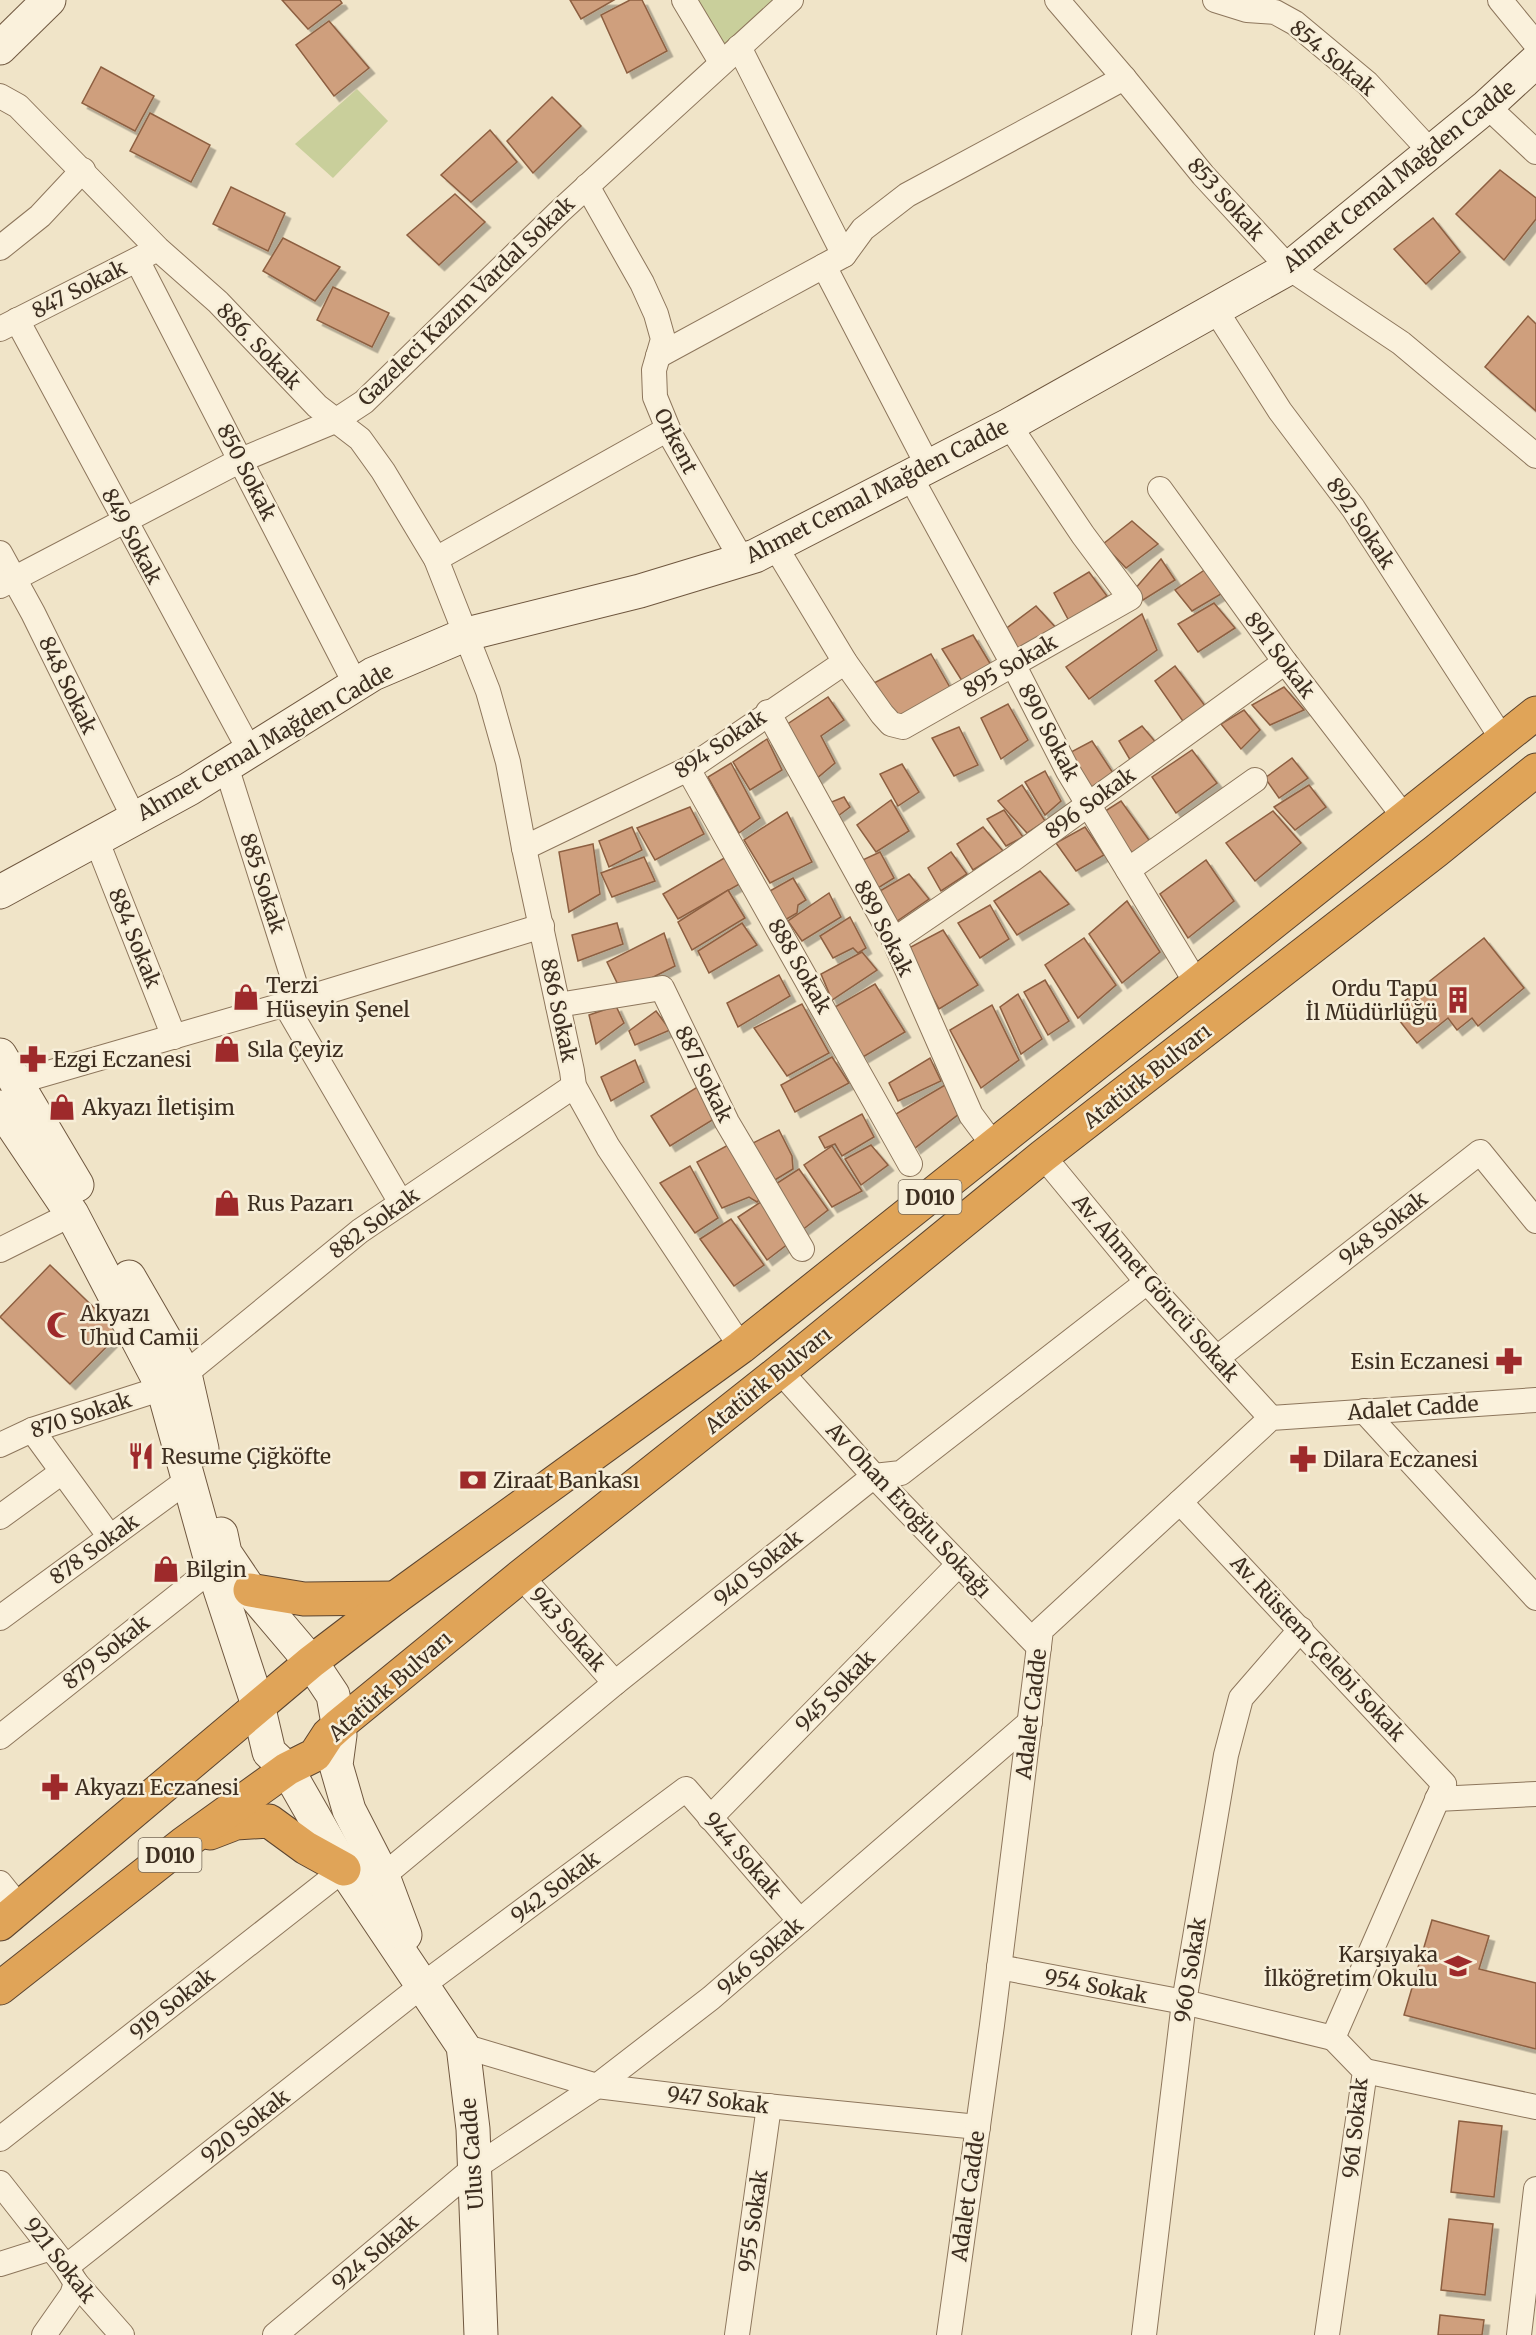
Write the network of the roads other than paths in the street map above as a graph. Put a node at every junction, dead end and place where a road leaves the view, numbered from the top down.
1 (20, 0) edge
2 (50, 0) edge
3 (684, 0) edge
4 (791, 0) edge
5 (1057, 0) edge
6 (1215, 0) edge
7 (1500, 0) edge
8 (1269, 5) edge
9 (0, 20) edge
10 (1536, 44) edge
11 (0, 48) edge
12 (730, 54) junction
13 (1536, 61) edge
14 (1124, 78) junction
15 (0, 96) edge
16 (1487, 106) junction
17 (1431, 152) junction
18 (1536, 152) edge
19 (83, 171) junction
20 (587, 186) junction
21 (0, 248) edge
22 (148, 254) junction
23 (834, 261) junction
24 (1289, 268) junction
25 (1215, 309) junction
26 (8, 325) edge
27 (658, 356) junction
28 (335, 421) junction
29 (1009, 426) junction
30 (668, 429) junction
31 (1536, 456) edge
32 (241, 460) junction
33 (919, 471) junction
34 (1160, 489) dead end
35 (124, 521) junction
36 (775, 546) junction
37 (0, 553) edge
38 (436, 559) junction
39 (742, 560) junction
40 (7, 583) edge
41 (467, 634) junction
42 (845, 662) junction
43 (1285, 662) junction
44 (1013, 664) junction
45 (356, 685) junction
46 (768, 712) junction
47 (1536, 713) edge
48 (1503, 740) junction
49 (238, 758) junction
50 (688, 769) junction
51 (1536, 770) edge
52 (1255, 780) dead end
53 (1088, 804) junction
54 (134, 818) junction
55 (1405, 818) junction
56 (96, 839) junction
57 (524, 848) junction
58 (1128, 870) junction
59 (0, 892) edge
60 (542, 926) junction
61 (894, 940) junction
62 (1197, 984) junction
63 (292, 1002) junction
64 (558, 1005) junction
65 (174, 1037) junction
66 (6, 1081) edge
67 (574, 1086) junction
68 (994, 1146) junction
69 (1043, 1156) junction
70 (910, 1164) dead end
71 (401, 1203) junction
72 (72, 1214) junction
73 (1536, 1221) edge
74 (802, 1249) dead end
75 (0, 1250) edge
76 (1147, 1282) junction
77 (741, 1347) junction
78 (1217, 1358) junction
79 (780, 1371) junction
80 (174, 1381) junction
81 (1536, 1400) edge
82 (1364, 1411) junction
83 (1271, 1418) junction
84 (32, 1430) junction
85 (0, 1445) edge
86 (62, 1472) junction
87 (874, 1476) junction
88 (188, 1480) junction
89 (1180, 1502) junction
90 (0, 1517) edge
91 (110, 1537) junction
92 (959, 1564) junction
93 (213, 1568) junction
94 (521, 1576) junction
95 (249, 1590) junction
96 (395, 1598) junction
97 (1536, 1598) edge
98 (0, 1618) edge
99 (1301, 1629) junction
100 (1039, 1647) junction
101 (311, 1662) junction
102 (615, 1683) junction
103 (258, 1705) junction
104 (1030, 1722) junction
105 (339, 1725) junction
106 (0, 1737) edge
107 (287, 1769) junction
108 (686, 1790) joint
109 (1536, 1794) edge
110 (1437, 1799) junction
111 (710, 1818) junction
112 (183, 1844) junction
113 (344, 1869) junction
114 (382, 1876) junction
115 (7, 1905) edge
116 (800, 1921) junction
117 (999, 1967) junction
118 (424, 1984) junction
119 (0, 1988) edge
120 (1184, 2002) junction
121 (1333, 2038) junction
122 (464, 2046) junction
123 (1365, 2072) junction
124 (597, 2086) junction
125 (769, 2106) junction
126 (1536, 2107) edge
127 (978, 2127) junction
128 (0, 2139) edge
129 (474, 2168) junction
130 (0, 2183) edge
131 (1536, 2189) edge
132 (51, 2248) junction
133 (0, 2264) edge
134 (71, 2275) junction
135 (474, 2330) edge
136 (44, 2335) edge
137 (122, 2335) edge
138 (274, 2335) edge
139 (737, 2335) edge
140 (949, 2335) edge
141 (1144, 2335) edge
142 (1327, 2335) edge
143 (1519, 2335) edge

1 - 9 main road
2 - 11 main road
3 - 12 street
4 - 12 street, Gazeleci Kazım Vardal Sokak
5 - 14 street, 853 Sokak
6 - 8 street, 854 Sokak
7 - 10 street
8 - 17 street, 854 Sokak
12 - 20 street, Gazeleci Kazım Vardal Sokak
12 - 23 street
13 - 16 main road, Ahmet Cemal Mağden Cadde
14 - 23 street
14 - 24 street, 853 Sokak
15 - 19 street, 886. Sokak
16 - 17 main road, Ahmet Cemal Mağden Cadde
16 - 18 street
17 - 24 main road, Ahmet Cemal Mağden Cadde
19 - 21 street
19 - 22 street, 886. Sokak
20 - 27 street, Orkent
20 - 28 street, Gazeleci Kazım Vardal Sokak
22 - 26 street, 847 Sokak
22 - 28 street, 886. Sokak
22 - 32 street, 850 Sokak
23 - 27 street
23 - 33 street
24 - 25 main road, Ahmet Cemal Mağden Cadde
24 - 31 street, 853 Sokak
25 - 29 main road, Ahmet Cemal Mağden Cadde
25 - 48 street, 892 Sokak
26 - 35 street, 849 Sokak
27 - 30 street, Orkent
28 - 32 street, Gazeleci Kazım Vardal Sokak
28 - 38 street, 886. Sokak
29 - 33 main road, Ahmet Cemal Mağden Cadde
29 - 44 street, 895 Sokak
30 - 38 street
30 - 39 street, Orkent
32 - 35 street, Gazeleci Kazım Vardal Sokak
32 - 45 street, 850 Sokak
33 - 36 main road, Ahmet Cemal Mağden Cadde
33 - 44 street, 890 Sokak
34 - 43 street, 891 Sokak
35 - 40 street, Gazeleci Kazım Vardal Sokak
35 - 49 street, 849 Sokak
36 - 39 main road, Ahmet Cemal Mağden Cadde
36 - 42 street, 895 Sokak
37 - 40 street, 848 Sokak
38 - 41 street, 886. Sokak
39 - 41 main road, Ahmet Cemal Mağden Cadde
40 - 54 street, 848 Sokak
41 - 45 main road, Ahmet Cemal Mağden Cadde
41 - 57 street, 886 Sokak
42 - 44 street, 895 Sokak
42 - 46 street, 894 Sokak
43 - 53 street, 896 Sokak
43 - 55 street, 891 Sokak
44 - 53 street, 890 Sokak
45 - 49 main road, Ahmet Cemal Mağden Cadde
46 - 50 street, 894 Sokak
46 - 61 street, 889 Sokak
47 - 48 highway, Atatürk Bulvarı / D010
48 - 55 highway, Atatürk Bulvarı / D010
49 - 54 main road, Ahmet Cemal Mağden Cadde
49 - 63 street, 885 Sokak
50 - 57 street, 894 Sokak
50 - 70 street, 888 Sokak
51 - 69 highway, Atatürk Bulvarı / D010
52 - 58 street
53 - 58 street, 890 Sokak
53 - 61 street, 896 Sokak
54 - 56 main road, Ahmet Cemal Mağden Cadde
55 - 62 highway, Atatürk Bulvarı / D010
56 - 59 main road, Ahmet Cemal Mağden Cadde
56 - 65 street, 884 Sokak
57 - 60 street, 886 Sokak
58 - 62 street, 890 Sokak
60 - 63 street
60 - 64 street, 886 Sokak
61 - 68 street, 889 Sokak
62 - 68 highway, Atatürk Bulvarı / D010
63 - 65 street
63 - 71 street, 885 Sokak
64 - 67 street, 886 Sokak
64 - 74 street, 887 Sokak
65 - 66 street
66 - 72 main road
66 - 80 main road
67 - 71 street, 882 Sokak
67 - 77 street, 886 Sokak
68 - 77 highway, Atatürk Bulvarı / D010
69 - 76 street, Av. Ahmet Göncü Sokak
69 - 79 highway, Atatürk Bulvarı / D010
71 - 80 street, 882 Sokak
72 - 75 street
72 - 80 main road
73 - 78 street, 948 Sokak
76 - 78 street, Av. Ahmet Göncü Sokak
76 - 87 street, 940 Sokak
77 - 96 highway, Atatürk Bulvarı / D010
78 - 83 street, Av. Ahmet Göncü Sokak
79 - 87 street, Av Ohan Eroğlu Sokağı
79 - 94 highway, Atatürk Bulvarı / D010
80 - 84 street, 870 Sokak
80 - 88 main road, Ulus Cadde
80 - 95 main road, Ulus Cadde
81 - 82 street, Adalet Cadde
82 - 83 street, Adalet Cadde
82 - 97 street
83 - 89 street, Adalet Cadde
84 - 85 street, 870 Sokak
84 - 86 street
86 - 90 street
86 - 91 street
87 - 92 street, Av Ohan Eroğlu Sokağı
87 - 102 street, 940 Sokak
88 - 91 street, 878 Sokak
88 - 93 main road, Ulus Cadde
89 - 99 street, Av. Rüstem Çelebi Sokak
89 - 100 street, Adalet Cadde
91 - 98 street, 878 Sokak
92 - 100 street, Av Ohan Eroğlu Sokağı
92 - 111 street, 945 Sokak
93 - 103 main road, Ulus Cadde
93 - 106 street, 879 Sokak
94 - 102 street, 943 Sokak
94 - 105 highway, Atatürk Bulvarı / D010
95 - 96 highway
95 - 101 main road, Ulus Cadde
96 - 101 highway, Atatürk Bulvarı / D010
99 - 110 street, Av. Rüstem Çelebi Sokak
99 - 120 street, 960 Sokak
100 - 104 street, Adalet Cadde
101 - 103 highway, Atatürk Bulvarı / D010
101 - 105 main road, Ulus Cadde
102 - 114 street, 940 Sokak
103 - 107 main road, Ulus Cadde
103 - 115 highway, Atatürk Bulvarı / D010
104 - 116 street, 946 Sokak
104 - 117 street, Adalet Cadde
105 - 107 highway, Atatürk Bulvarı / D010
105 - 114 main road, Ulus Cadde
107 - 112 highway, Atatürk Bulvarı / D010
107 - 113 main road, Ulus Cadde
108 - 111 street, 944 Sokak
108 - 118 street, 942 Sokak
109 - 110 street
110 - 121 street
111 - 116 street, 944 Sokak
112 - 113 highway
112 - 119 highway, Atatürk Bulvarı / D010
113 - 118 main road, Ulus Cadde
113 - 128 street, 919 Sokak
114 - 118 main road, Ulus Cadde
116 - 124 street, 946 Sokak
117 - 120 street, 954 Sokak
117 - 127 street, Adalet Cadde
118 - 122 main road, Ulus Cadde
118 - 134 street, 920 Sokak
120 - 121 street, 954 Sokak
120 - 141 street, 960 Sokak
121 - 123 street, 961 Sokak
122 - 124 street, 947 Sokak
122 - 129 main road, Ulus Cadde
123 - 126 street
123 - 142 street, 961 Sokak
124 - 125 street, 947 Sokak
124 - 129 street, 946 Sokak
125 - 127 street, 947 Sokak
125 - 139 street, 955 Sokak
127 - 140 street, Adalet Cadde
129 - 135 main road, Ulus Cadde
129 - 138 street, 924 Sokak
130 - 132 street, 921 Sokak
131 - 143 street
132 - 133 street
132 - 134 street, 921 Sokak
134 - 136 street
134 - 137 street, 921 Sokak

